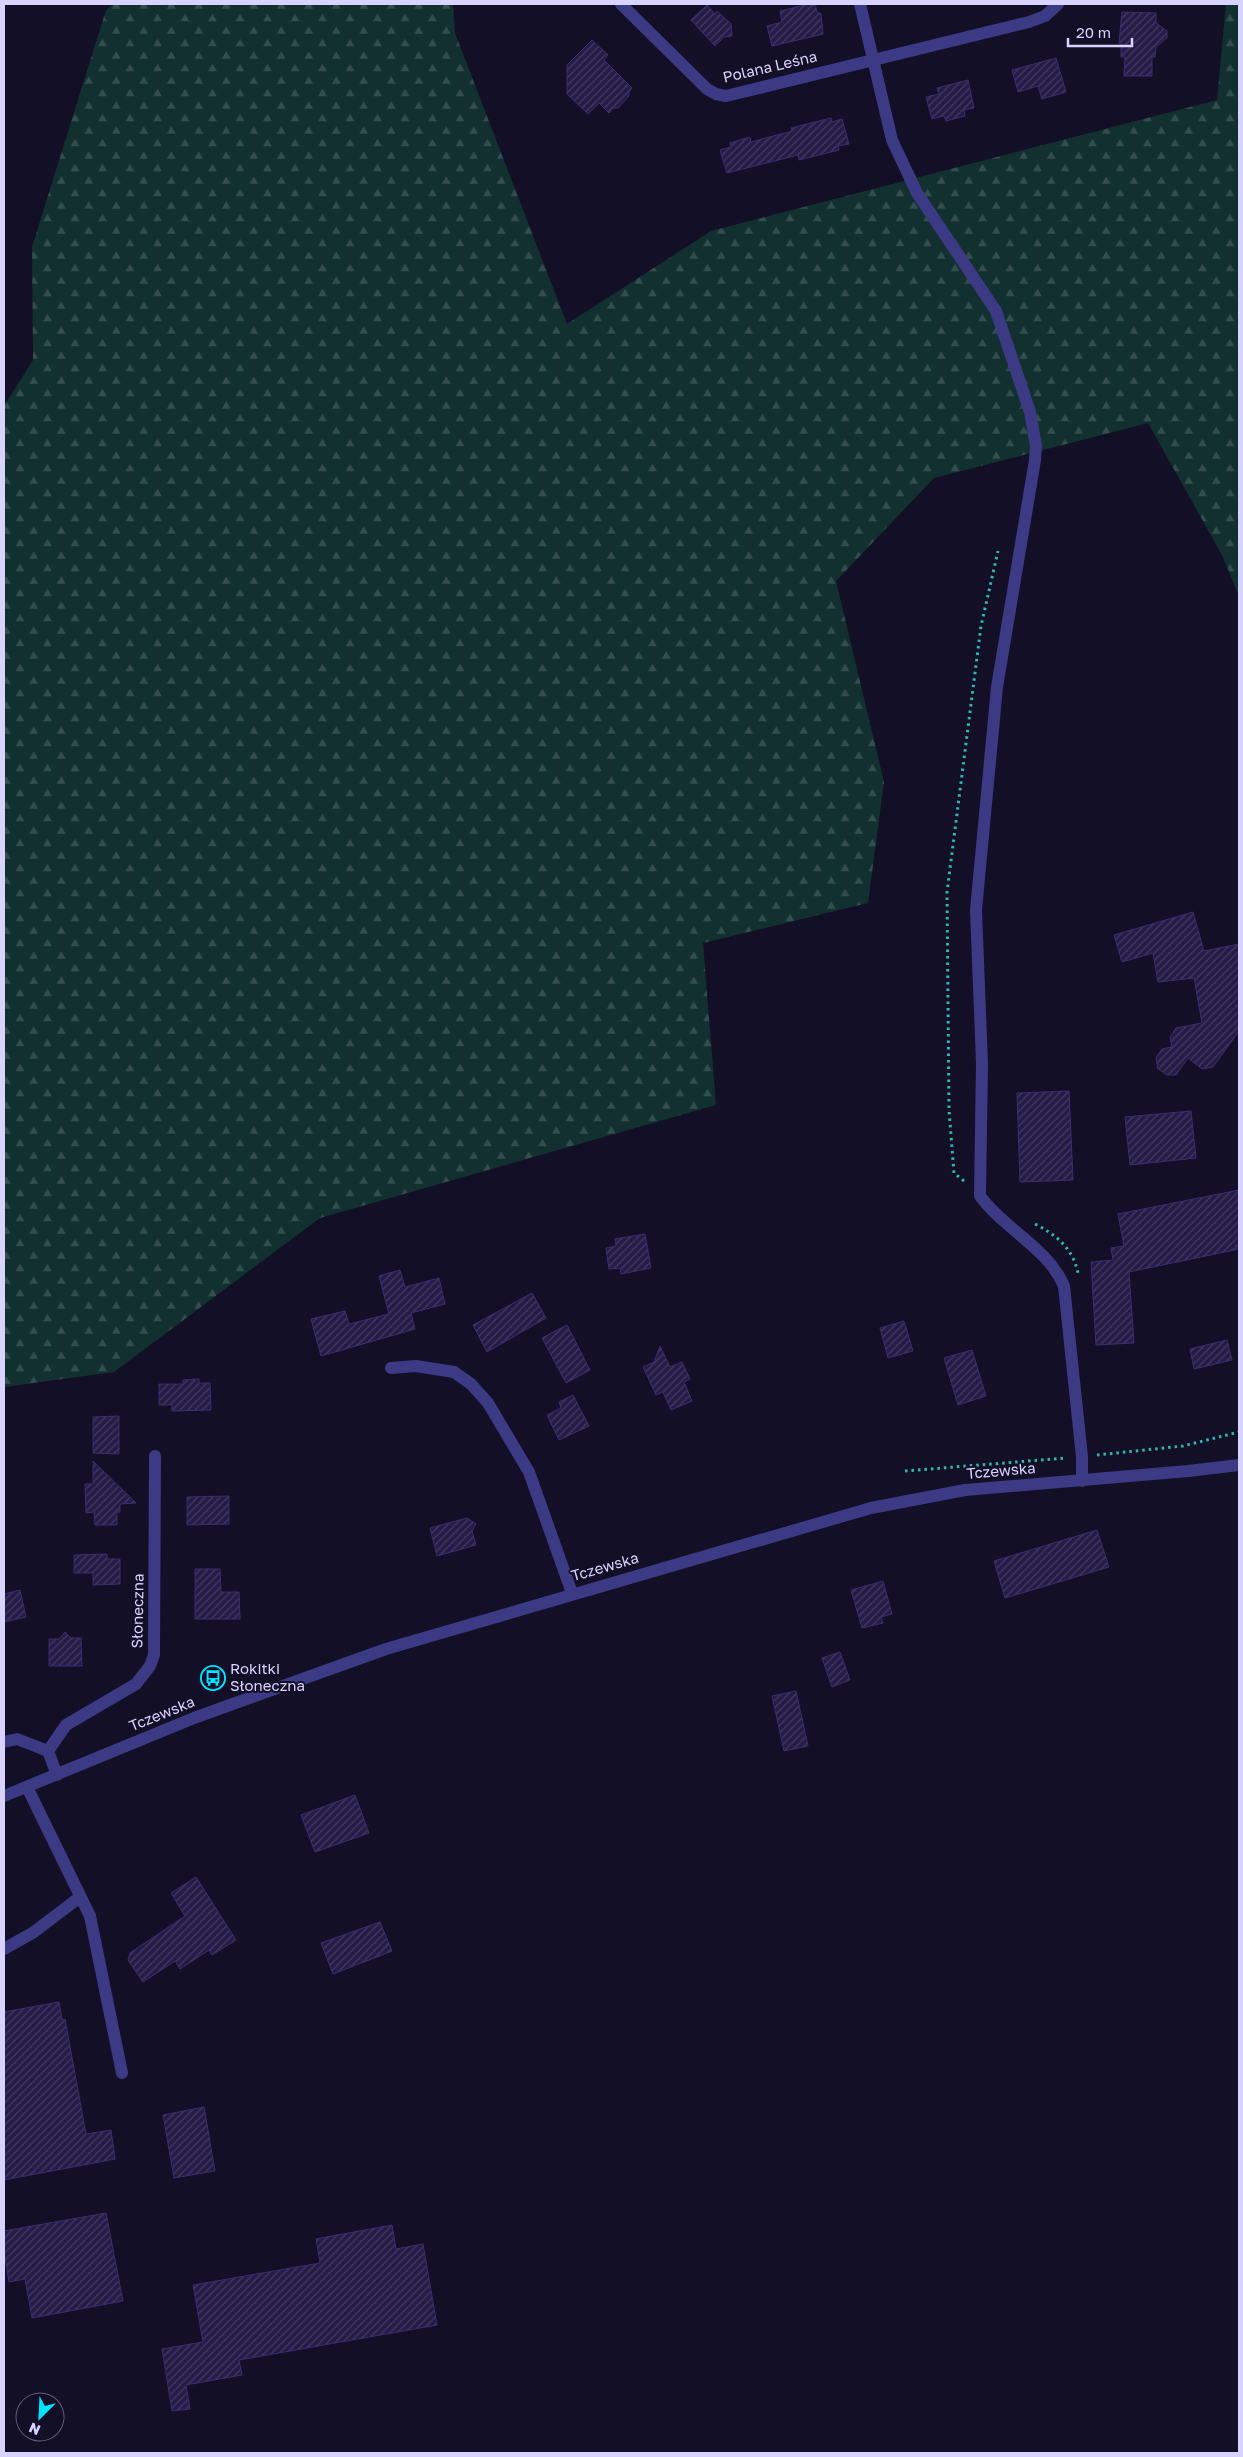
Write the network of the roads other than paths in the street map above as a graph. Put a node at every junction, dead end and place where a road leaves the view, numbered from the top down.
1 (620, 4) edge
2 (860, 4) edge
3 (1058, 4) edge
4 (872, 59) junction
5 (391, 1368) dead end
6 (155, 1456) dead end
7 (1239, 1465) edge
8 (1082, 1481) junction
9 (572, 1593) junction
10 (4, 1742) edge
11 (48, 1751) junction
12 (57, 1775) junction
13 (28, 1787) junction
14 (4, 1796) edge
15 (80, 1897) junction
16 (4, 1949) edge
17 (122, 2074) dead end

1 - 4 street, Polana Leśna
2 - 4 street
3 - 4 street, Polana Leśna
4 - 8 street
5 - 9 street
6 - 11 street, Słoneczna
7 - 8 street, Tczewska
8 - 9 street, Tczewska
9 - 12 street, Tczewska
10 - 11 street
11 - 12 street
12 - 13 street, Tczewska
13 - 14 street, Tczewska
13 - 15 street
15 - 16 street
15 - 17 street

